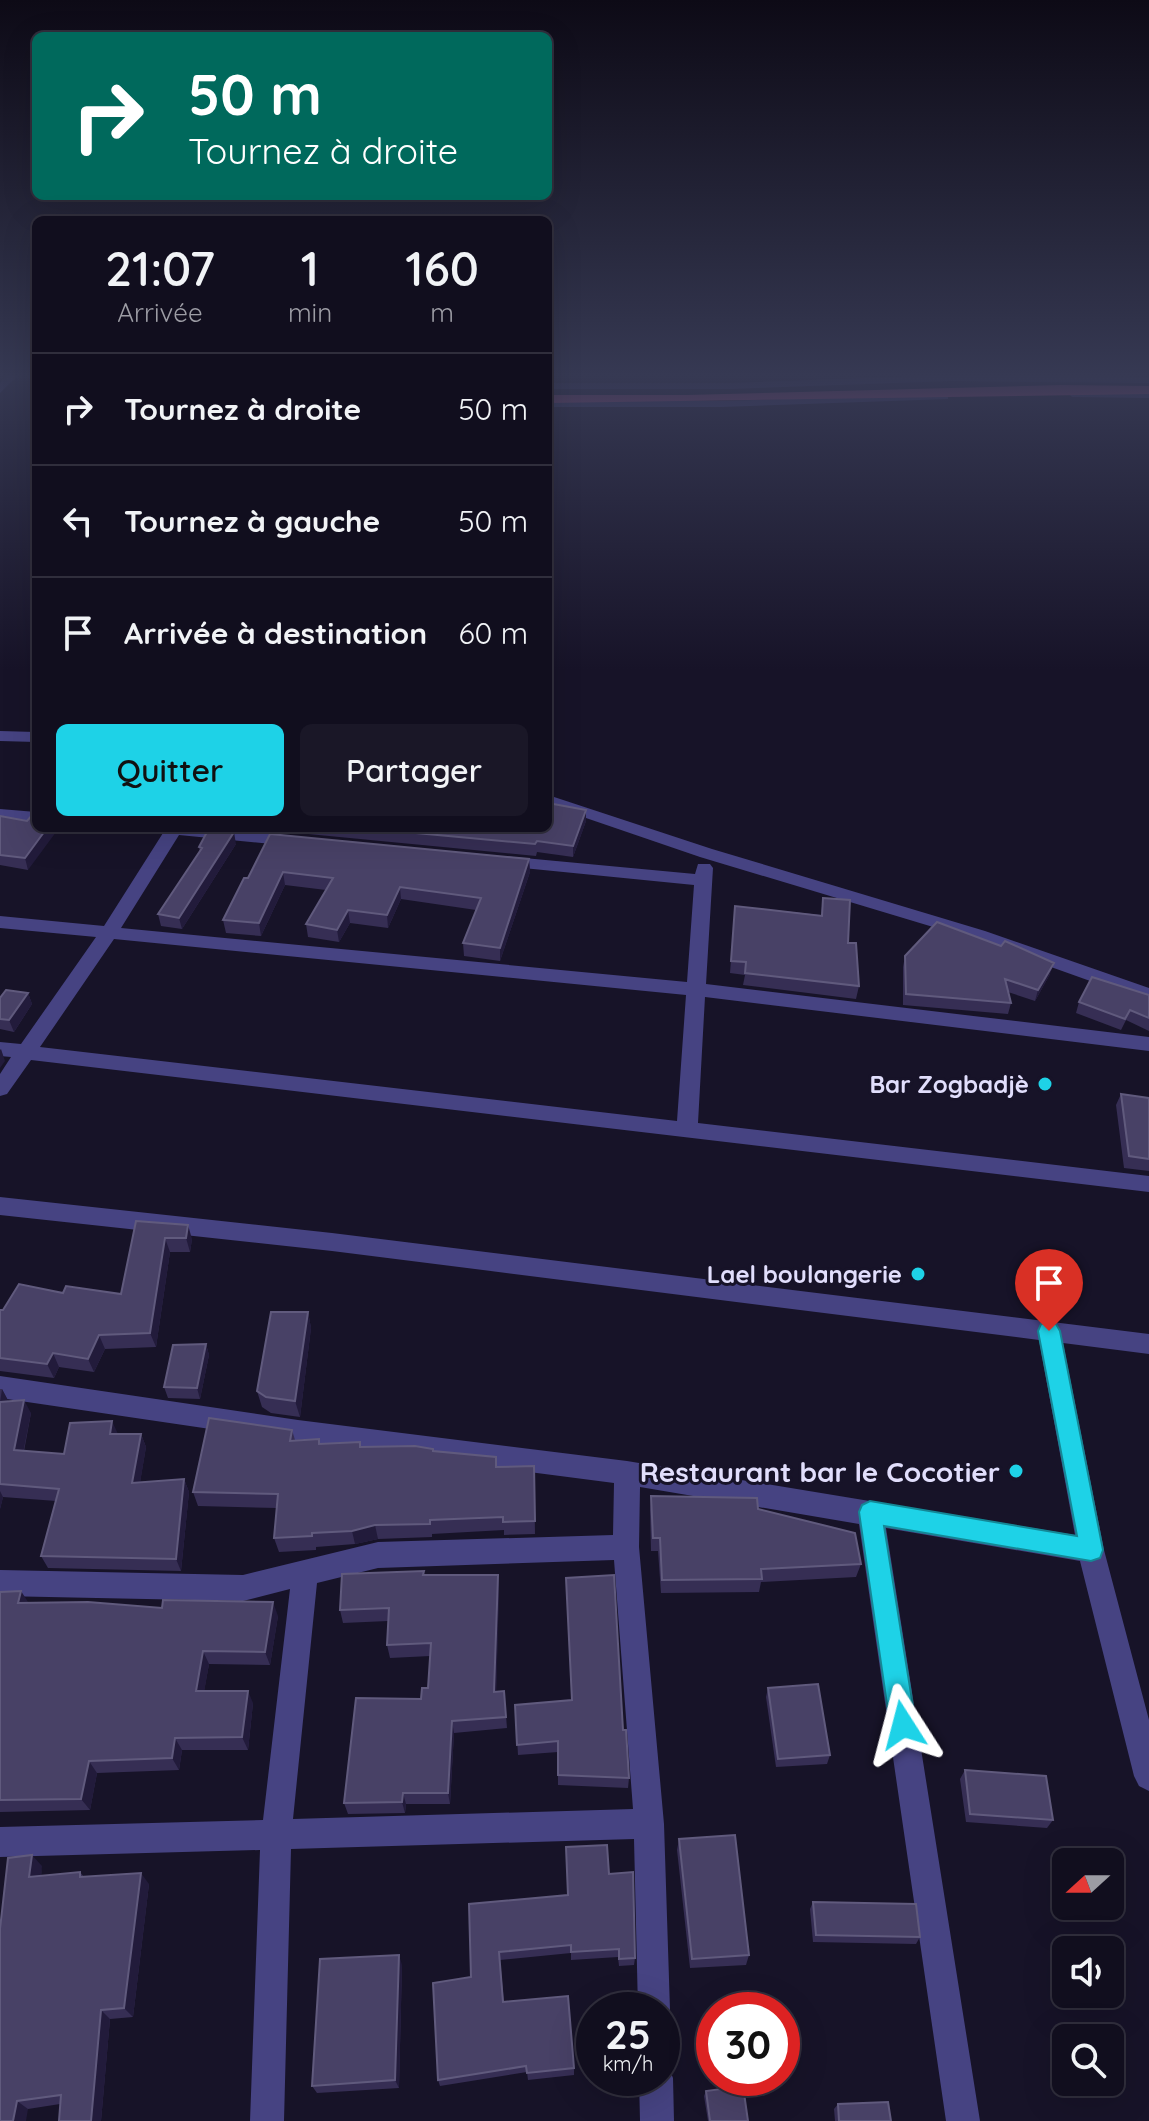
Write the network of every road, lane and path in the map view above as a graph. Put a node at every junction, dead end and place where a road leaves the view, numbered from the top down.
1 (0, 736) edge
2 (32, 737) edge
3 (552, 801) edge
4 (0, 814) edge
5 (32, 817) edge
6 (168, 832) edge
7 (208, 832) edge
8 (314, 843) edge
9 (706, 853) junction
10 (485, 859) edge
11 (703, 880) junction
12 (0, 922) edge
13 (109, 933) junction
14 (694, 989) junction
15 (1149, 995) edge
16 (1149, 1044) edge
17 (0, 1049) edge
18 (24, 1052) junction
19 (0, 1089) edge
20 (687, 1127) junction
21 (1149, 1184) edge
22 (0, 1206) edge
23 (1049, 1331) junction
24 (1149, 1344) edge
25 (0, 1387) edge
26 (627, 1473) junction
27 (870, 1512) junction
28 (626, 1547) junction
29 (1091, 1550) junction
30 (305, 1574) junction
31 (0, 1583) edge
32 (1149, 1776) edge
33 (649, 1824) junction
34 (276, 1836) junction
35 (0, 1842) edge
36 (654, 1992) edge
37 (656, 2096) edge
38 (267, 2121) edge
39 (657, 2121) edge
40 (963, 2121) edge

1 - 2 street
3 - 9 street
4 - 5 street
6 - 13 street
7 - 8 street
9 - 11 street
9 - 15 street
10 - 11 street
11 - 14 street
12 - 13 street
13 - 14 street
13 - 18 street
14 - 16 street
14 - 20 street
17 - 18 street
18 - 19 street
18 - 20 street
20 - 21 street
22 - 23 street
23 - 24 street
23 - 29 street
25 - 26 street
26 - 27 street
26 - 28 street
27 - 29 street
27 - 40 street
28 - 30 street
28 - 33 street
29 - 32 street
30 - 31 street
30 - 34 street
33 - 34 street
33 - 36 street
34 - 35 street
34 - 38 street
37 - 39 street

